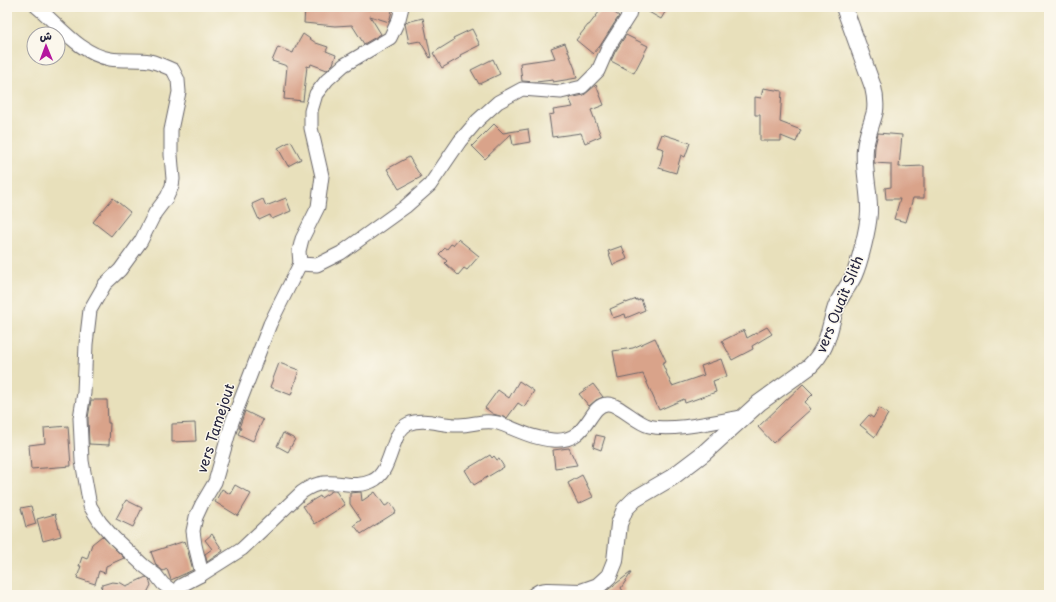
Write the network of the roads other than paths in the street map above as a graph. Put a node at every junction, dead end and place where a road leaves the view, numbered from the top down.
1 (37, 7) edge
2 (402, 7) edge
3 (631, 7) edge
4 (844, 7) edge
5 (300, 264) junction
6 (742, 417) junction
7 (201, 576) junction
8 (177, 595) edge
9 (535, 595) edge

1 - 8 street
2 - 5 street
3 - 5 street
4 - 6 street, vers Ouaït Slith
5 - 7 street, vers Tamejout
6 - 7 street
6 - 9 street, vers Ouaït Slith
7 - 8 street

